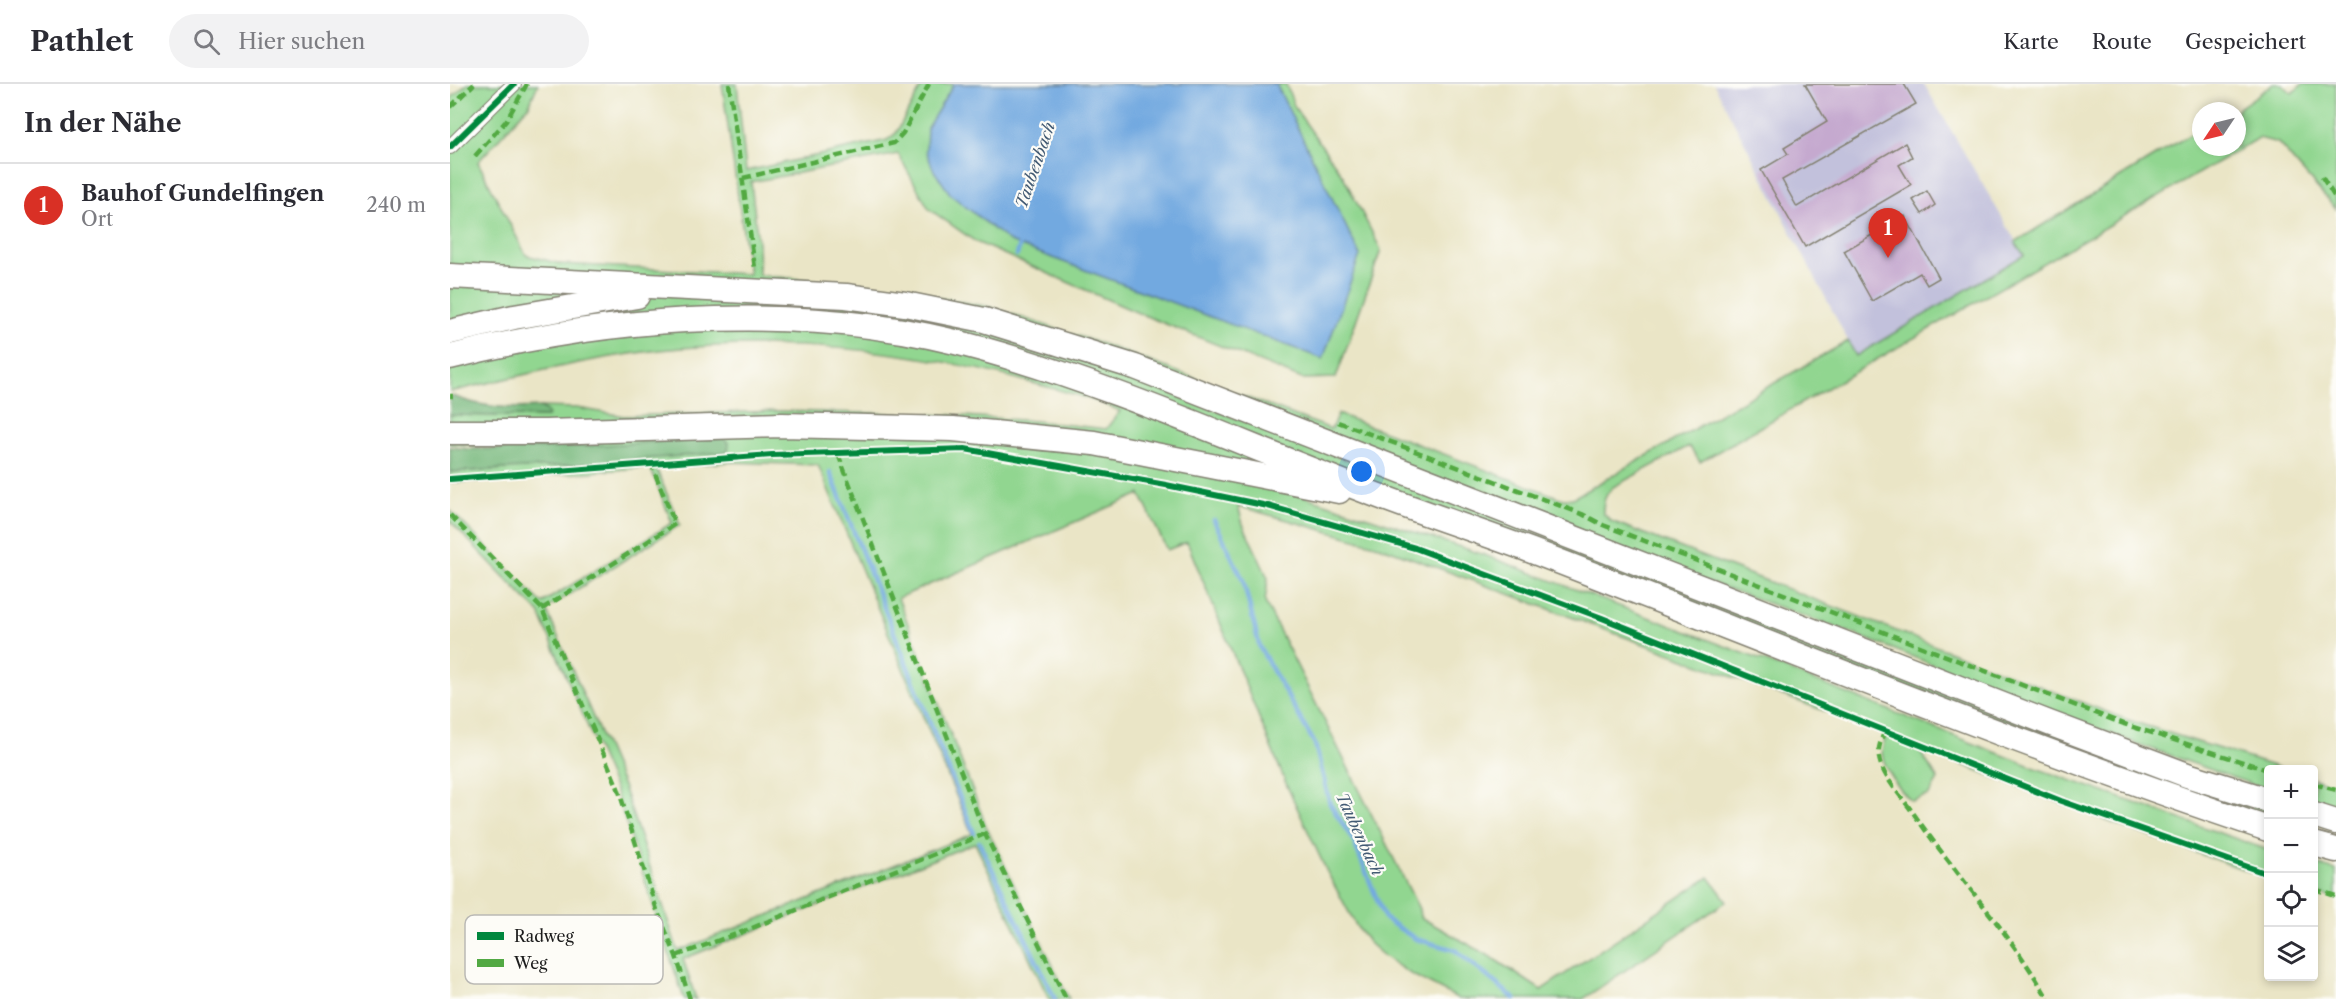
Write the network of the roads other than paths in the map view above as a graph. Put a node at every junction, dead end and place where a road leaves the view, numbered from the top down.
1 (514, 84) edge
2 (450, 147) edge
3 (450, 276) edge
4 (680, 288) junction
5 (450, 332) edge
6 (450, 357) edge
7 (450, 432) edge
8 (1384, 499) junction
9 (2264, 799) edge
10 (2318, 817) edge
11 (2336, 822) edge
12 (2264, 828) edge
13 (2318, 845) edge
14 (2336, 850) edge

1 - 2 street
3 - 4 highway
4 - 5 highway
4 - 9 highway
6 - 8 highway
7 - 8 highway
8 - 12 highway
10 - 11 highway
13 - 14 highway

